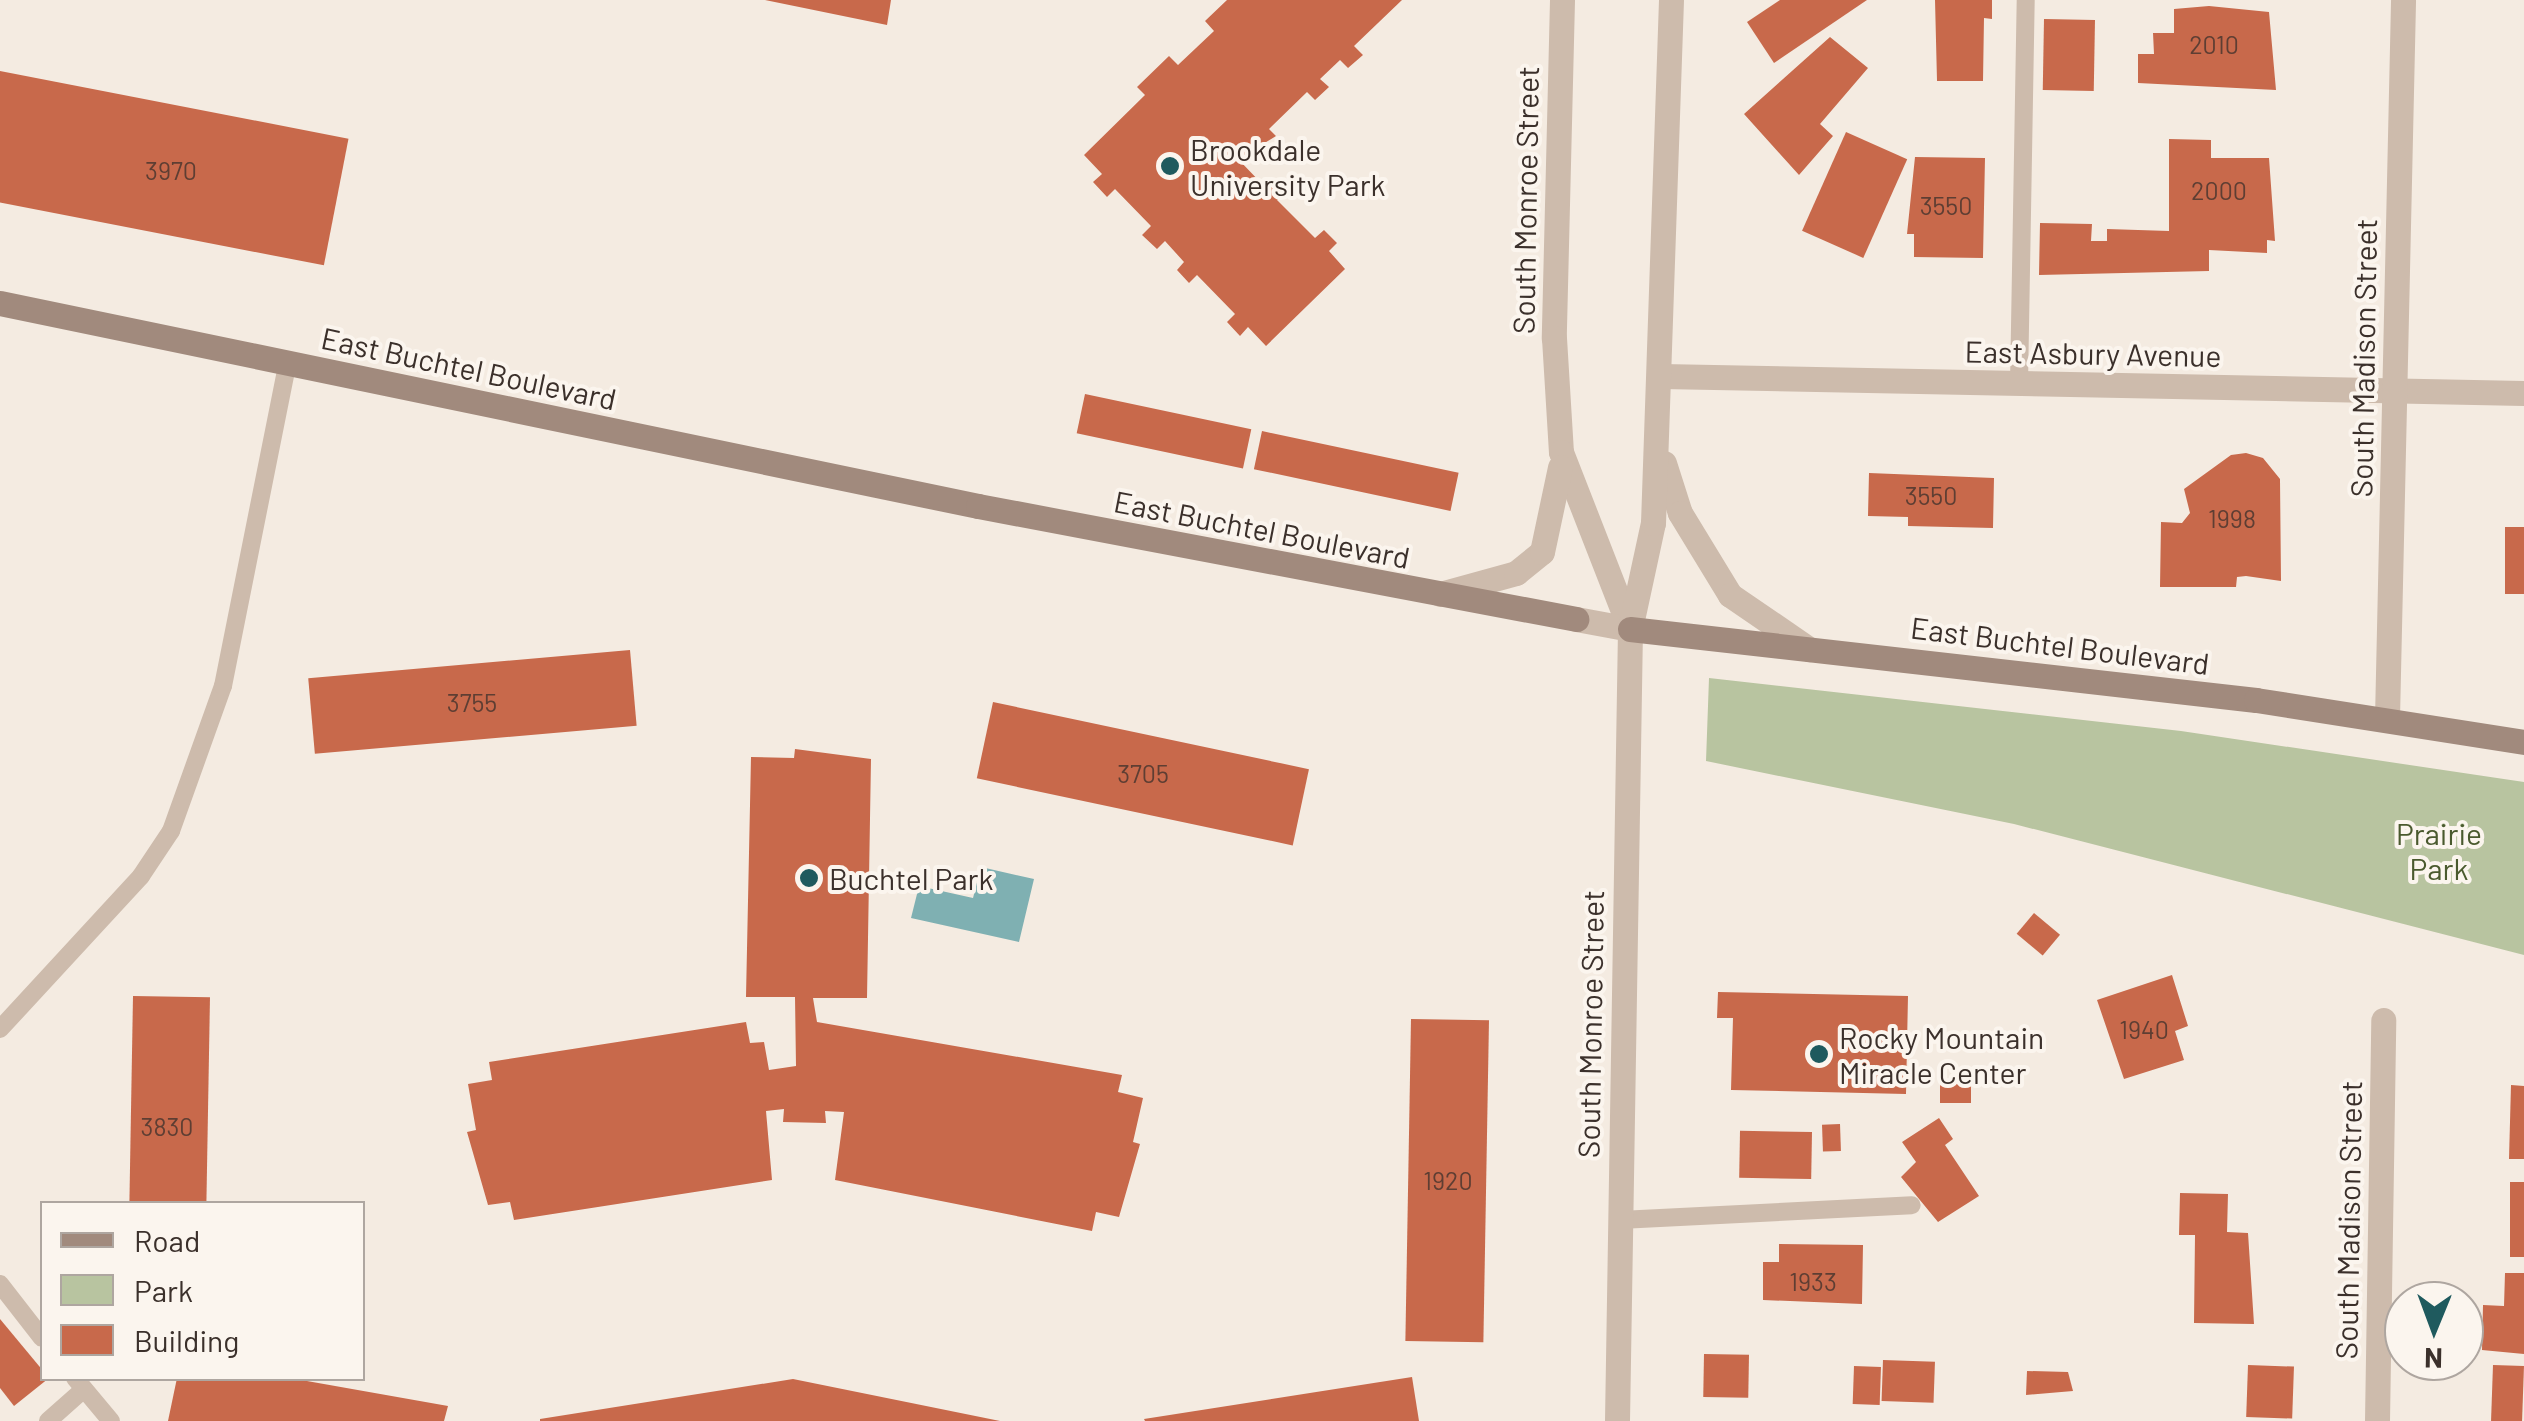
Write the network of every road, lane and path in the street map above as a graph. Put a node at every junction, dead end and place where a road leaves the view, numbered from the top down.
1 (1562, 0) edge
2 (1670, 0) edge
3 (2026, 0) edge
4 (2403, 0) edge
5 (0, 304) edge
6 (288, 362) junction
7 (1661, 376) junction
8 (2019, 384) junction
9 (2395, 390) junction
10 (2524, 393) edge
11 (1658, 434) junction
12 (1561, 452) junction
13 (1433, 596) junction
14 (1576, 619) joint
15 (1630, 629) junction
16 (1809, 648) junction
17 (2388, 718) junction
18 (2524, 742) edge
19 (2383, 1020) dead end
20 (0, 1029) edge
21 (1912, 1204) dead end
22 (1620, 1220) junction
23 (0, 1284) edge
24 (40, 1335) edge
25 (79, 1384) edge
26 (48, 1421) edge
27 (111, 1421) edge
28 (1616, 1421) edge
29 (2377, 1421) edge

1 - 12 street, South Monroe Street
2 - 7 street, South Monroe Street
3 - 8 lane
4 - 9 street, South Madison Street
5 - 6 main road, East Buchtel Boulevard
6 - 13 main road, East Buchtel Boulevard
6 - 20 lane
7 - 8 street, East Asbury Avenue
7 - 11 street, South Monroe Street
8 - 9 street, East Asbury Avenue
9 - 10 street, East Asbury Avenue
9 - 17 street, South Madison Street
11 - 15 street, South Monroe Street
11 - 16 street
12 - 13 street
12 - 15 street, South Monroe Street
13 - 14 main road, East Buchtel Boulevard
14 - 15 street, East Buchtel Boulevard
15 - 16 main road, East Buchtel Boulevard
15 - 22 street, South Monroe Street
16 - 17 main road, East Buchtel Boulevard
17 - 18 main road, East Buchtel Boulevard
19 - 29 street, South Madison Street
21 - 22 lane
22 - 28 street, South Monroe Street
23 - 24 lane
25 - 26 lane
25 - 27 lane

